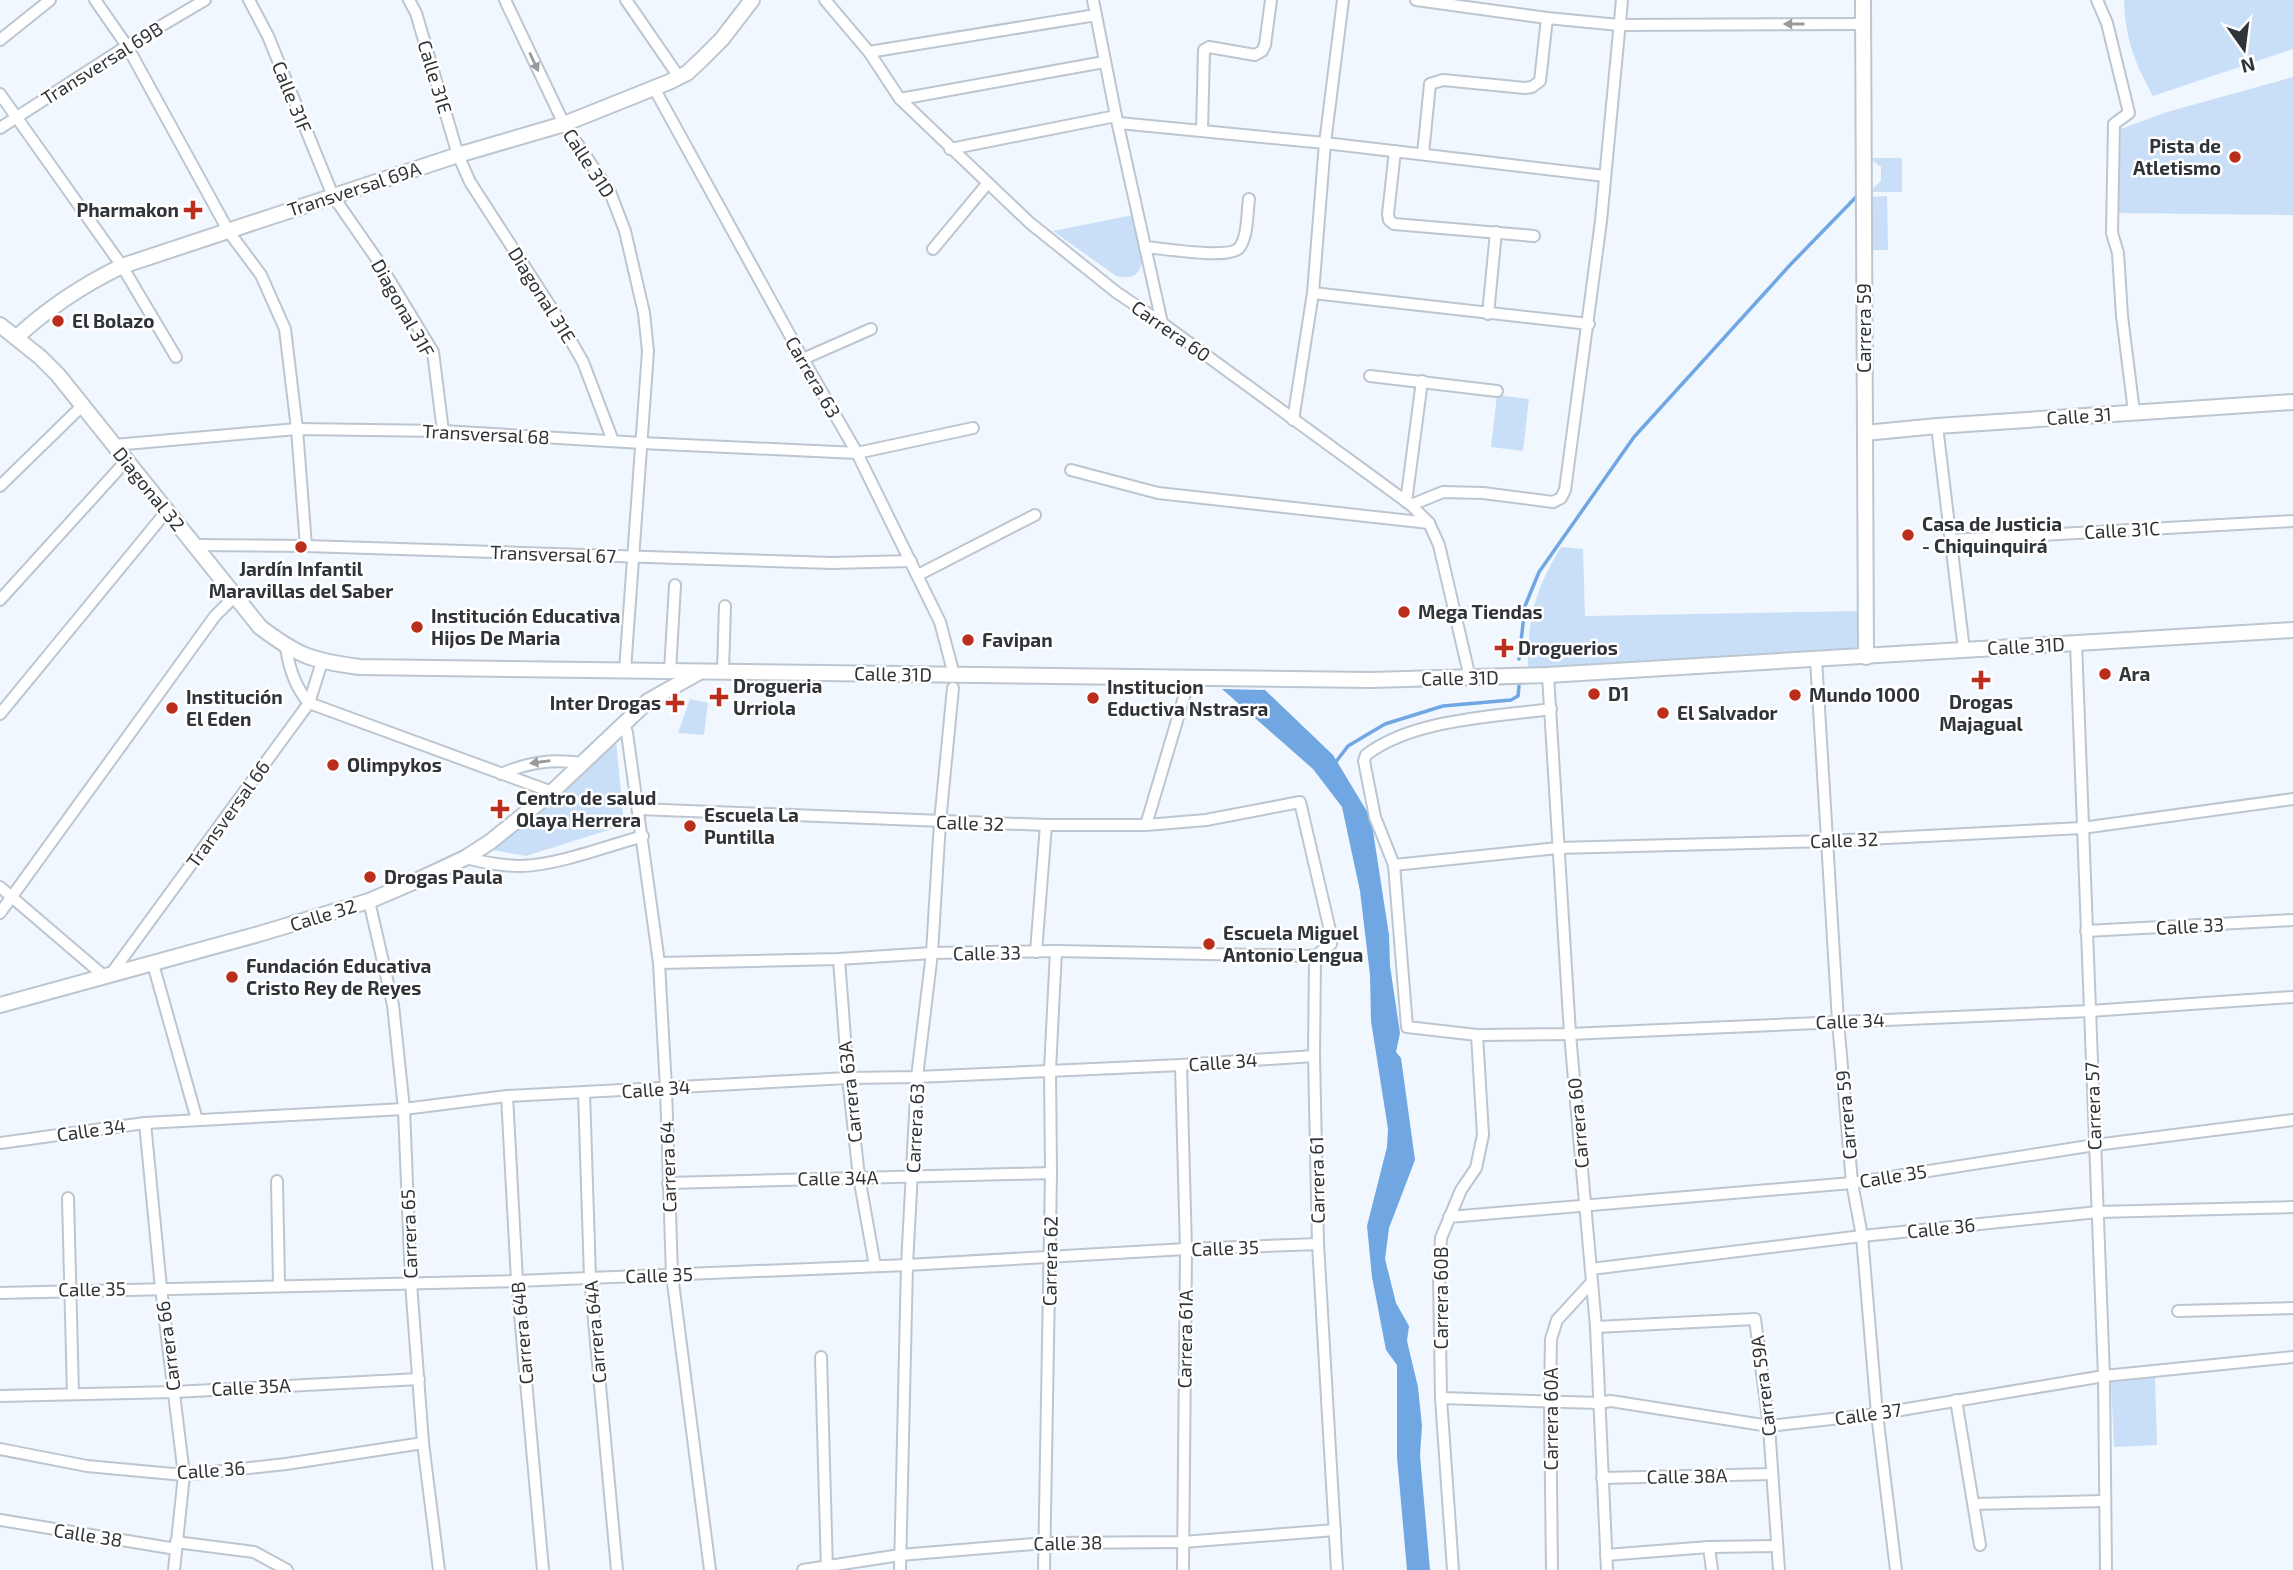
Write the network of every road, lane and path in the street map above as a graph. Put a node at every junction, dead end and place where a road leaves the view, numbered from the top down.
1 (50, 0) edge
2 (95, 0) edge
3 (205, 0) edge
4 (249, 0) edge
5 (409, 0) edge
6 (505, 0) edge
7 (626, 0) edge
8 (752, 0) edge
9 (825, 0) edge
10 (1093, 0) edge
11 (1271, 0) edge
12 (1343, 0) edge
13 (1416, 0) edge
14 (1622, 0) edge
15 (1863, 0) edge
16 (2098, 0) edge
17 (1483, 4) edge
18 (1096, 15) junction
19 (1547, 18) junction
20 (1863, 24) junction
21 (1619, 25) junction
22 (0, 40) edge
23 (127, 46) junction
24 (869, 52) junction
25 (1104, 62) junction
26 (679, 77) junction
27 (654, 88) junction
28 (0, 94) edge
29 (900, 99) junction
30 (17, 117) junction
31 (1117, 119) junction
32 (564, 124) junction
33 (0, 128) edge
34 (1202, 131) junction
35 (1325, 143) junction
36 (950, 149) junction
37 (1395, 151) junction
38 (1423, 154) junction
39 (458, 155) junction
40 (1605, 176) junction
41 (987, 184) junction
42 (333, 196) junction
43 (1249, 199) dead end
44 (229, 232) junction
45 (1496, 232) junction
46 (1534, 236) dead end
47 (1145, 247) junction
48 (933, 249) dead end
49 (122, 266) junction
50 (1313, 293) junction
51 (1488, 314) junction
52 (1163, 323) junction
53 (1589, 324) junction
54 (0, 326) edge
55 (871, 329) dead end
56 (17, 337) junction
57 (176, 357) dead end
58 (803, 359) junction
59 (1370, 376) dead end
60 (1422, 381) junction
61 (1497, 391) dead end
62 (2293, 402) edge
63 (82, 405) junction
64 (2134, 412) junction
65 (1293, 420) junction
66 (1937, 426) junction
67 (973, 428) dead end
68 (297, 429) junction
69 (443, 431) junction
70 (1865, 433) junction
71 (613, 441) junction
72 (642, 443) junction
73 (114, 445) junction
74 (858, 453) junction
75 (126, 461) junction
76 (1071, 470) dead end
77 (0, 486) edge
78 (1409, 504) junction
79 (166, 512) junction
80 (1035, 515) dead end
81 (2293, 521) edge
82 (1429, 523) junction
83 (1951, 540) junction
84 (195, 545) junction
85 (306, 546) junction
86 (633, 556) junction
87 (911, 561) junction
88 (918, 575) junction
89 (676, 584) dead end
90 (235, 596) junction
91 (0, 600) edge
92 (725, 606) dead end
93 (2293, 630) edge
94 (2076, 643) junction
95 (292, 650) junction
96 (1964, 650) junction
97 (1866, 657) junction
98 (1816, 659) junction
99 (322, 662) junction
100 (625, 670) junction
101 (670, 671) junction
102 (702, 671) junction
103 (723, 671) junction
104 (1548, 676) junction
105 (1191, 677) junction
106 (1470, 678) junction
107 (953, 681) junction
108 (309, 704) junction
109 (1551, 709) junction
110 (0, 714) edge
111 (624, 723) junction
112 (582, 763) junction
113 (501, 774) junction
114 (552, 792) junction
115 (2293, 799) edge
116 (1300, 802) joint
117 (638, 809) junction
118 (940, 822) junction
119 (1046, 825) junction
120 (1146, 825) junction
121 (2082, 828) junction
122 (643, 836) junction
123 (1828, 841) junction
124 (1558, 848) junction
125 (465, 858) junction
126 (1394, 865) junction
127 (0, 887) edge
128 (12, 896) junction
129 (369, 901) junction
130 (0, 913) edge
131 (2293, 920) edge
132 (2086, 931) junction
133 (1056, 951) junction
134 (1036, 952) junction
135 (932, 953) junction
136 (1315, 956) junction
137 (839, 959) junction
138 (659, 963) junction
139 (153, 964) junction
140 (108, 975) junction
141 (2293, 997) edge
142 (0, 1005) edge
143 (2090, 1011) junction
144 (1838, 1021) junction
145 (1570, 1034) junction
146 (1477, 1035) junction
147 (1314, 1056) junction
148 (1181, 1065) junction
149 (1050, 1070) junction
150 (917, 1077) junction
151 (848, 1078) junction
152 (666, 1088) junction
153 (584, 1093) junction
154 (508, 1096) junction
155 (404, 1109) junction
156 (197, 1120) junction
157 (2293, 1120) edge
158 (145, 1123) junction
159 (0, 1143) edge
160 (2095, 1145) junction
161 (1051, 1173) junction
162 (859, 1177) junction
163 (912, 1177) junction
164 (277, 1181) dead end
165 (668, 1183) junction
166 (1852, 1183) junction
167 (68, 1198) dead end
168 (1586, 1205) junction
169 (2293, 1208) edge
170 (2098, 1212) junction
171 (1449, 1217) junction
172 (1862, 1236) junction
173 (1318, 1244) junction
174 (1186, 1249) junction
175 (1050, 1256) junction
176 (907, 1265) junction
177 (875, 1266) junction
178 (1591, 1269) junction
179 (672, 1275) junction
180 (590, 1277) junction
181 (517, 1281) junction
182 (1592, 1282) junction
183 (411, 1283) junction
184 (279, 1285) junction
185 (161, 1288) junction
186 (71, 1289) junction
187 (0, 1293) edge
188 (2293, 1308) edge
189 (2178, 1311) dead end
190 (1596, 1327) junction
191 (821, 1357) dead end
192 (2293, 1357) edge
193 (2104, 1376) junction
194 (419, 1379) junction
195 (174, 1392) junction
196 (73, 1394) junction
197 (0, 1396) edge
198 (1441, 1398) junction
199 (1956, 1399) junction
200 (1549, 1400) junction
201 (1598, 1403) junction
202 (1877, 1414) junction
203 (1769, 1426) junction
204 (423, 1443) junction
205 (0, 1449) edge
206 (1772, 1474) junction
207 (184, 1475) junction
208 (1602, 1478) junction
209 (2104, 1501) junction
210 (1974, 1504) junction
211 (0, 1520) edge
212 (1335, 1531) junction
213 (1045, 1542) junction
214 (1182, 1542) junction
215 (1980, 1545) dead end
216 (176, 1546) junction
217 (1777, 1546) junction
218 (1709, 1547) junction
219 (900, 1555) junction
220 (1606, 1555) junction
221 (827, 1568) edge
222 (174, 1570) edge
223 (287, 1570) edge
224 (439, 1570) edge
225 (544, 1570) edge
226 (617, 1570) edge
227 (710, 1570) edge
228 (803, 1570) edge
229 (900, 1570) edge
230 (1044, 1570) edge
231 (1183, 1570) edge
232 (1338, 1570) edge
233 (1453, 1570) edge
234 (1552, 1570) edge
235 (1607, 1570) edge
236 (1712, 1570) edge
237 (1779, 1570) edge
238 (1896, 1570) edge
239 (2106, 1570) edge

1 - 22 street
2 - 23 street
3 - 23 street, Transversal 69B
4 - 42 street, Calle 31F
5 - 39 street, Calle 31E
6 -> 32 street, Calle 31D
7 - 26 street
8 - 26 street, Transversal 69A
9 - 24 street, Carrera 60
10 - 18 street
11 - 34 street
12 - 35 street
13 - 17 street
14 - 21 street
15 - 20 street, Carrera 59
16 - 64 street
17 - 19 street
18 - 24 street
18 - 25 street
19 - 21 street
19 - 38 street
20 -> 21 street
20 - 70 street, Carrera 59
21 - 40 street
23 - 30 street, Transversal 69B
23 - 44 street
24 - 29 street, Carrera 60
25 - 29 street
25 - 31 street
26 - 27 street, Transversal 69A
27 - 32 street, Transversal 69A
27 - 58 street, Carrera 63
28 - 30 street
29 - 36 street, Carrera 60
30 - 33 street, Transversal 69B
30 - 49 street
31 - 34 street
31 - 36 street
31 - 47 street
32 - 39 street, Transversal 69A
32 - 72 street, Calle 31D
34 - 35 street
35 - 37 street
35 - 50 street
36 - 41 street, Carrera 60
37 - 38 street
37 - 45 street
38 - 40 street
39 - 42 street, Transversal 69A
39 - 71 street, Diagonal 31E
40 - 53 street
41 - 48 street
41 - 52 street, Carrera 60
42 - 44 street, Transversal 69A
42 - 69 street, Diagonal 31F
43 - 47 street
44 - 49 street, Transversal 69A
44 - 68 street
45 - 46 street
45 - 51 street
47 - 52 street
49 - 56 street, Transversal 69A
49 - 57 street
50 - 51 street
50 - 65 street
51 - 53 street
52 - 65 street, Carrera 60
53 - 78 street
54 - 56 street, Diagonal 32
55 - 58 street
56 - 63 street, Diagonal 32
58 - 74 street, Carrera 63
59 - 60 street
60 - 61 street
60 - 78 street
62 - 64 street, Calle 31
63 - 73 street, Diagonal 32
63 - 77 street
64 - 66 street, Calle 31
65 - 78 street, Carrera 60
66 - 70 street, Calle 31
66 - 83 street
67 - 74 street, Transversal 68
68 - 69 street, Transversal 68
68 - 73 street, Transversal 68
68 - 85 street
69 - 71 street, Transversal 68
70 - 97 street, Carrera 59
71 - 72 street, Transversal 68
72 - 74 street, Transversal 68
72 - 86 street, Calle 31D
73 - 75 street, Diagonal 32
74 - 87 street, Carrera 63
75 - 79 street, Diagonal 32
75 - 91 street
76 - 82 street
78 - 82 street, Carrera 60
79 - 84 street, Diagonal 32
79 - 110 street
80 - 88 street
81 - 83 street, Calle 31C
82 - 106 street, Carrera 60
83 - 96 street
84 - 85 street, Transversal 67
84 - 90 street, Diagonal 32
85 - 86 street, Transversal 67
86 - 87 street, Transversal 67
86 - 100 street, Calle 31D
87 - 88 street, Carrera 63
88 - 107 street, Carrera 63
89 - 101 street
90 - 95 street, Diagonal 32
90 - 128 street
92 - 103 street
93 - 94 street, Calle 31D
94 - 96 street, Calle 31D
94 - 121 street, Carrera 57
95 - 99 street, Calle 31D
95 - 108 street
96 - 97 street, Calle 31D
97 - 98 street, Calle 31D
98 - 104 street, Calle 31D
98 - 123 street, Carrera 59
99 - 100 street, Calle 31D
99 - 108 street, Transversal 66
100 - 101 street, Calle 31D
101 - 102 street, Calle 31D
102 - 103 street, Calle 31D
102 - 111 street, Calle 32
103 - 107 street, Calle 31D
104 - 106 street, Calle 31D
104 - 109 street, Carrera 60
105 - 106 street, Calle 31D
105 - 107 street, Calle 31D
105 - 120 street
107 - 118 street, Carrera 63
108 - 113 street
108 - 140 street, Transversal 66
109 - 124 street, Carrera 60
109 - 126 street
111 - 112 street, Calle 32
111 - 117 street, Carrera 64
112 -> 113 street
112 - 114 street, Calle 32
113 - 114 street
114 - 125 street, Calle 32
115 - 121 street, Calle 32
116 - 120 street, Calle 32
116 - 136 street, Carrera 61
117 - 118 street, Calle 32
117 - 122 street, Carrera 64
118 - 119 street, Calle 32
118 - 135 street, Carrera 63
119 - 120 street, Calle 32
119 - 134 street
121 - 123 street, Calle 32
121 - 132 street, Carrera 57
122 - 125 street
122 - 138 street, Carrera 64
123 - 124 street, Calle 32
123 - 144 street, Carrera 59
124 - 126 street, Calle 32
124 - 145 street, Carrera 60
125 - 129 street, Calle 32
126 - 146 street, Calle 34
127 - 128 street
128 - 130 street
128 - 140 street
129 - 139 street, Calle 32
129 - 155 street, Carrera 65
131 - 132 street, Calle 33
132 - 143 street, Carrera 57
133 - 134 street, Calle 33
133 - 136 street, Calle 33
133 - 149 street, Carrera 62
134 - 135 street, Calle 33
135 - 137 street, Calle 33
135 - 150 street, Carrera 63
136 - 147 street, Carrera 61
137 - 138 street, Calle 33
137 - 151 street, Carrera 63A
138 - 152 street, Carrera 64
139 - 140 street, Calle 32
139 - 156 street
140 - 142 street, Calle 32
141 - 143 street, Calle 34
143 - 144 street, Calle 34
143 - 160 street, Carrera 57
144 - 145 street, Calle 34
144 - 166 street, Carrera 59
145 - 146 street, Calle 34
145 - 168 street, Carrera 60
146 - 171 street, Carrera 60B
147 - 148 street, Calle 34
147 - 173 street, Carrera 61
148 - 149 street, Calle 34
148 - 174 street, Carrera 61A
149 - 150 street, Calle 34
149 - 161 street, Carrera 62
150 - 151 street, Calle 34
150 - 163 street, Carrera 63
151 - 152 street, Calle 34
151 - 162 street, Carrera 63A
152 - 153 street, Calle 34
152 - 165 street, Carrera 64
153 - 154 street, Calle 34
153 - 180 street, Carrera 64A
154 - 155 street, Calle 34
154 - 181 street, Carrera 64B
155 - 156 street, Calle 34
155 - 183 street, Carrera 65
156 - 158 street, Calle 34
157 - 160 street, Calle 35
158 - 159 street, Calle 34
158 - 185 street, Carrera 66
160 - 166 street, Calle 35
160 - 170 street, Carrera 57
161 - 163 street, Calle 34A
161 - 175 street, Carrera 62
162 - 163 street, Calle 34A
162 - 165 street, Calle 34A
162 - 177 street, Carrera 63A
163 - 176 street, Carrera 63
164 - 184 street
165 - 179 street, Carrera 64
166 - 168 street, Calle 35
166 - 172 street, Carrera 59
167 - 186 street
168 - 171 street, Calle 35
168 - 178 street, Carrera 60
169 - 170 street, Calle 36
170 - 172 street, Calle 36
170 - 193 street, Carrera 57
171 - 198 street, Carrera 60B
172 - 178 street, Calle 36
172 - 202 street, Carrera 59
173 - 174 street, Calle 35
173 - 212 street, Carrera 61
174 - 175 street, Calle 35
174 - 214 street, Carrera 61A
175 - 176 street, Calle 35
175 - 213 street, Carrera 62
176 - 177 street, Calle 35
176 - 219 street, Carrera 63
177 - 179 street, Calle 35
178 - 182 street, Carrera 60
179 - 180 street, Calle 35
179 - 227 street, Carrera 64
180 - 181 street, Calle 35
180 - 226 street, Carrera 64A
181 - 183 street, Calle 35
181 - 225 street, Carrera 64B
182 - 190 street, Carrera 60
182 - 200 street, Carrera 60A
183 - 184 street, Calle 35
183 - 194 street, Carrera 65
184 - 185 street, Calle 35
185 - 186 street, Calle 35
185 - 195 street, Carrera 66
186 - 187 street, Calle 35
186 - 196 street
188 - 189 street
190 - 201 street, Carrera 60
190 - 203 street, Carrera 59A
191 - 221 street
192 - 193 street, Calle 37
193 - 199 street, Calle 37
193 - 209 street, Carrera 57
194 - 195 street, Calle 35A
194 - 204 street, Carrera 65
195 - 196 street, Calle 35A
195 - 207 street, Carrera 66
196 - 197 street, Calle 35A
198 - 200 street, Calle 37
198 - 233 street, Carrera 60B
199 - 202 street, Calle 37
199 - 210 street
200 - 201 street, Calle 37
200 - 234 street, Carrera 60A
201 - 203 street, Calle 37
201 - 208 street, Carrera 60
202 - 203 street, Calle 37
202 - 238 street, Carrera 59
203 - 206 street, Carrera 59A
204 - 207 street, Calle 36
204 - 224 street, Carrera 65
205 - 207 street, Calle 36
206 - 208 street, Calle 38A
206 - 217 street, Carrera 59A
207 - 216 street, Carrera 66
208 - 220 street, Carrera 60
209 - 210 street
209 - 239 street, Carrera 57
210 - 215 street
211 - 216 street, Calle 38
212 - 214 street, Calle 38
212 - 232 street, Carrera 61
213 - 214 street, Calle 38
213 - 219 street, Calle 38
213 - 230 street, Carrera 62
214 - 231 street, Carrera 61A
216 - 222 street, Carrera 66
216 - 223 street, Calle 38
217 - 218 street
217 - 237 street, Carrera 59A
218 - 220 street
218 - 236 street
219 - 221 street, Calle 38
219 - 229 street, Carrera 63
220 - 235 street, Carrera 60
221 - 228 street, Calle 38

